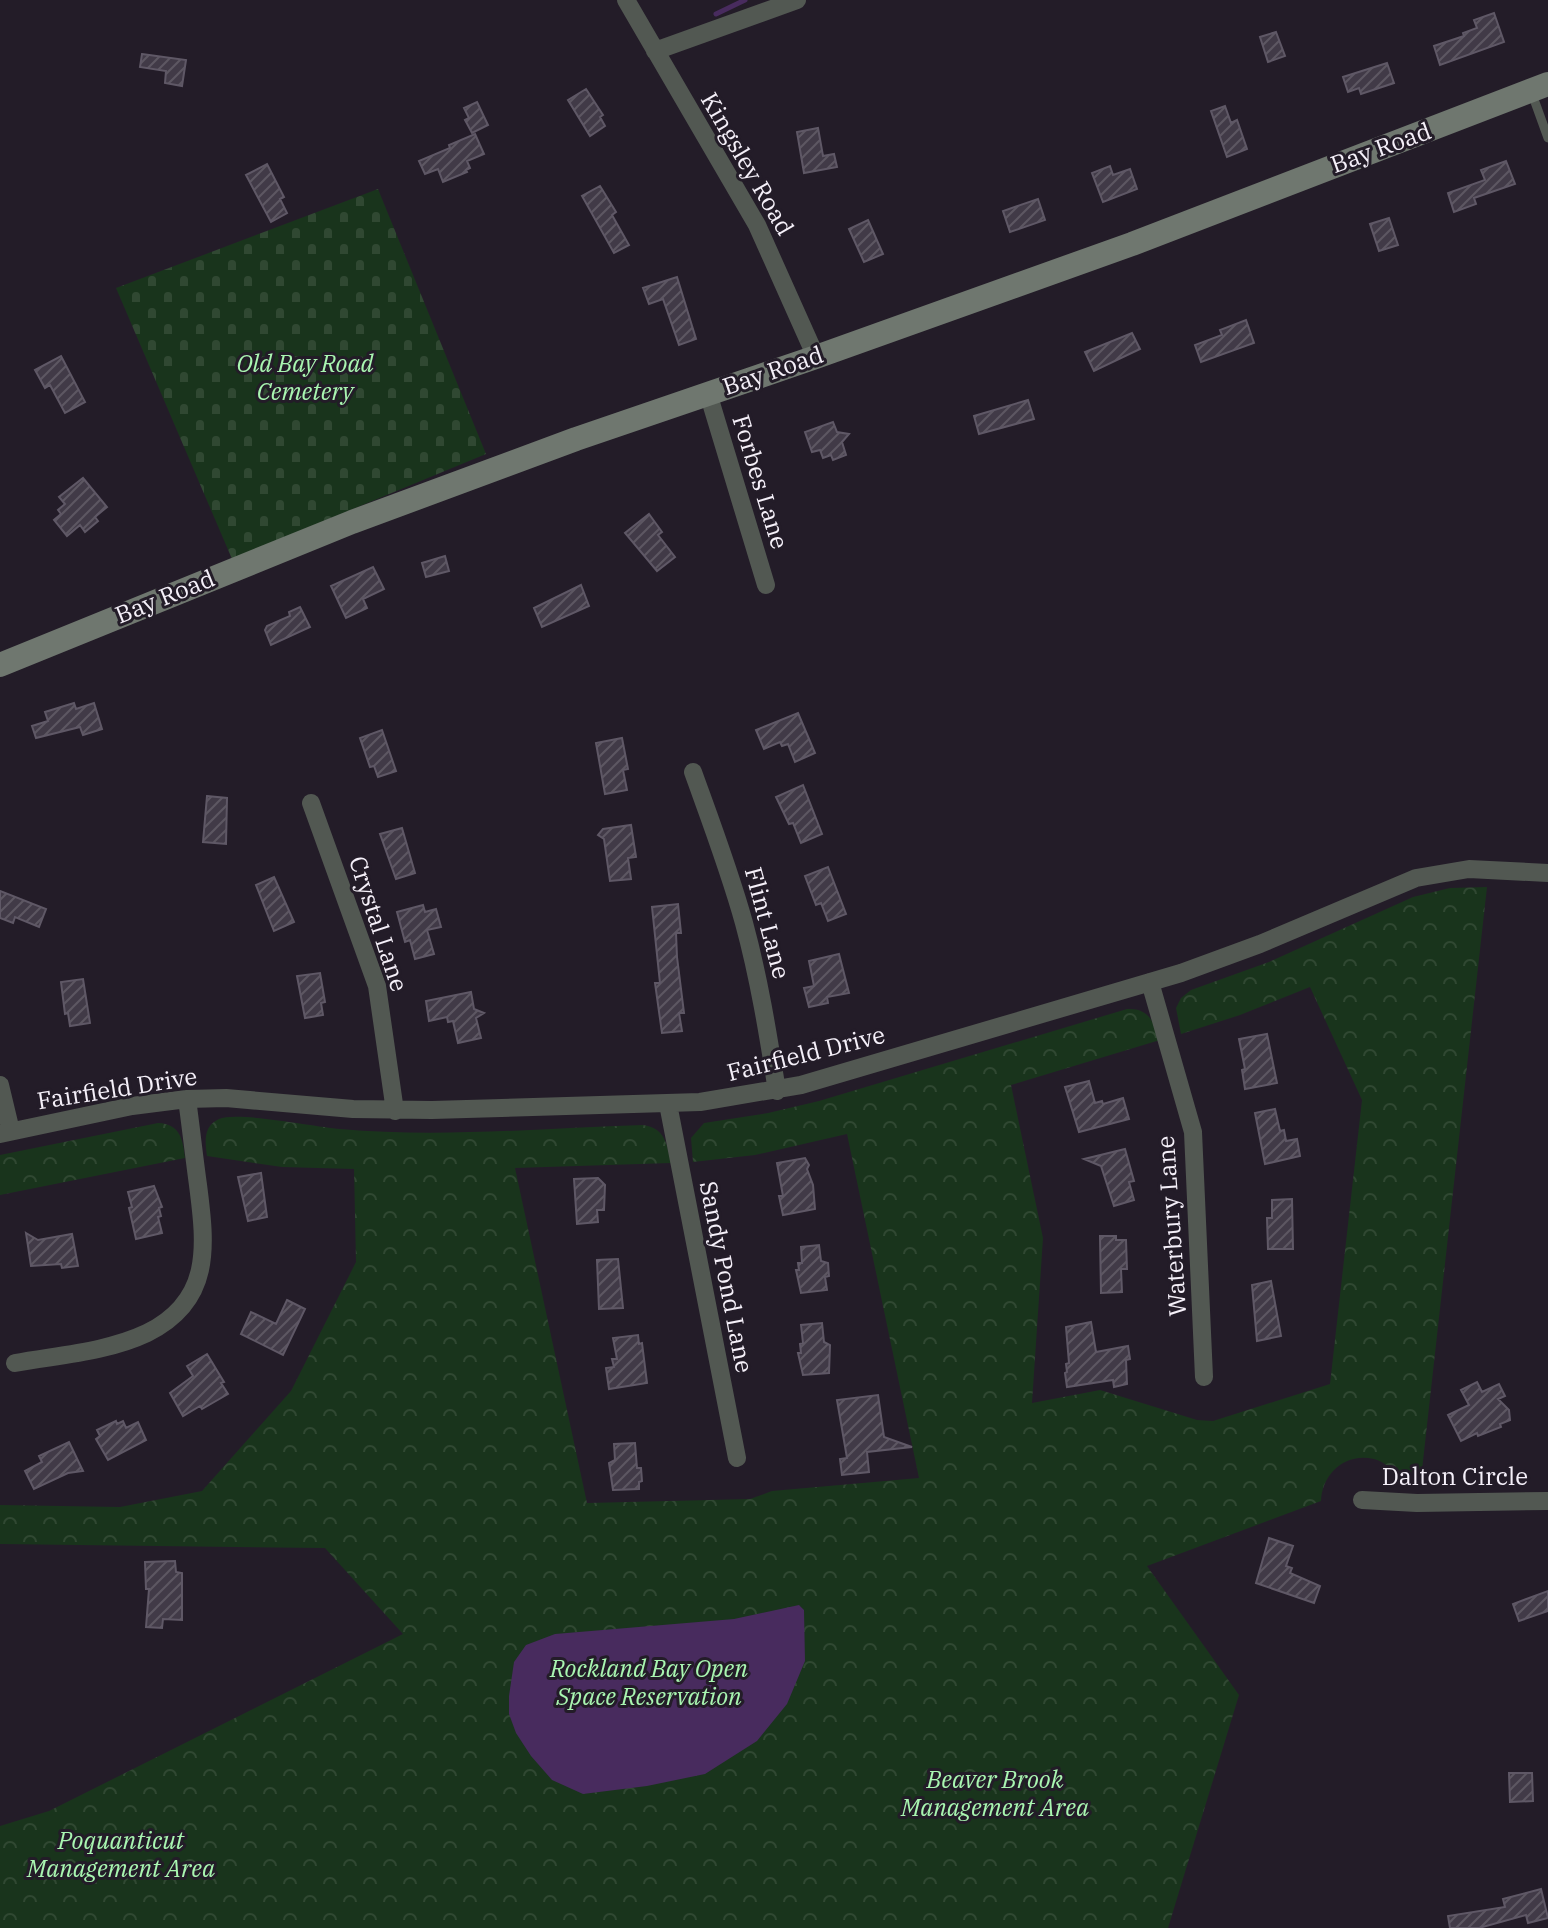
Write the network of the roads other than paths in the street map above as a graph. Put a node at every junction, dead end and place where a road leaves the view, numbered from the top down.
1 (626, 0) edge
2 (797, 0) edge
3 (655, 51) junction
4 (1540, 87) edge
5 (1548, 138) edge
6 (816, 357) junction
7 (708, 393) junction
8 (766, 585) dead end
9 (0, 665) edge
10 (693, 772) dead end
11 (311, 803) dead end
12 (1548, 873) edge
13 (1150, 982) junction
14 (0, 1085) edge
15 (777, 1091) junction
16 (187, 1099) junction
17 (668, 1104) junction
18 (395, 1111) junction
19 (5, 1132) edge
20 (15, 1363) dead end
21 (1204, 1377) dead end
22 (737, 1458) dead end
23 (1362, 1500) dead end
24 (1548, 1501) edge

1 - 3 street, Kingsley Road
2 - 3 street
3 - 6 street, Kingsley Road
4 - 5 lane
4 - 6 main road, Bay Road
6 - 7 main road, Bay Road
7 - 8 street, Forbes Lane
7 - 9 main road, Bay Road
10 - 15 street, Flint Lane
11 - 18 street, Crystal Lane
12 - 13 street, Fairfield Drive
13 - 15 street, Fairfield Drive
13 - 21 street, Waterbury Lane
14 - 19 street
15 - 17 street, Fairfield Drive
16 - 18 street, Fairfield Drive
16 - 19 street, Fairfield Drive
16 - 20 street
17 - 18 street, Fairfield Drive
17 - 22 street, Sandy Pond Lane
23 - 24 street, Dalton Circle

